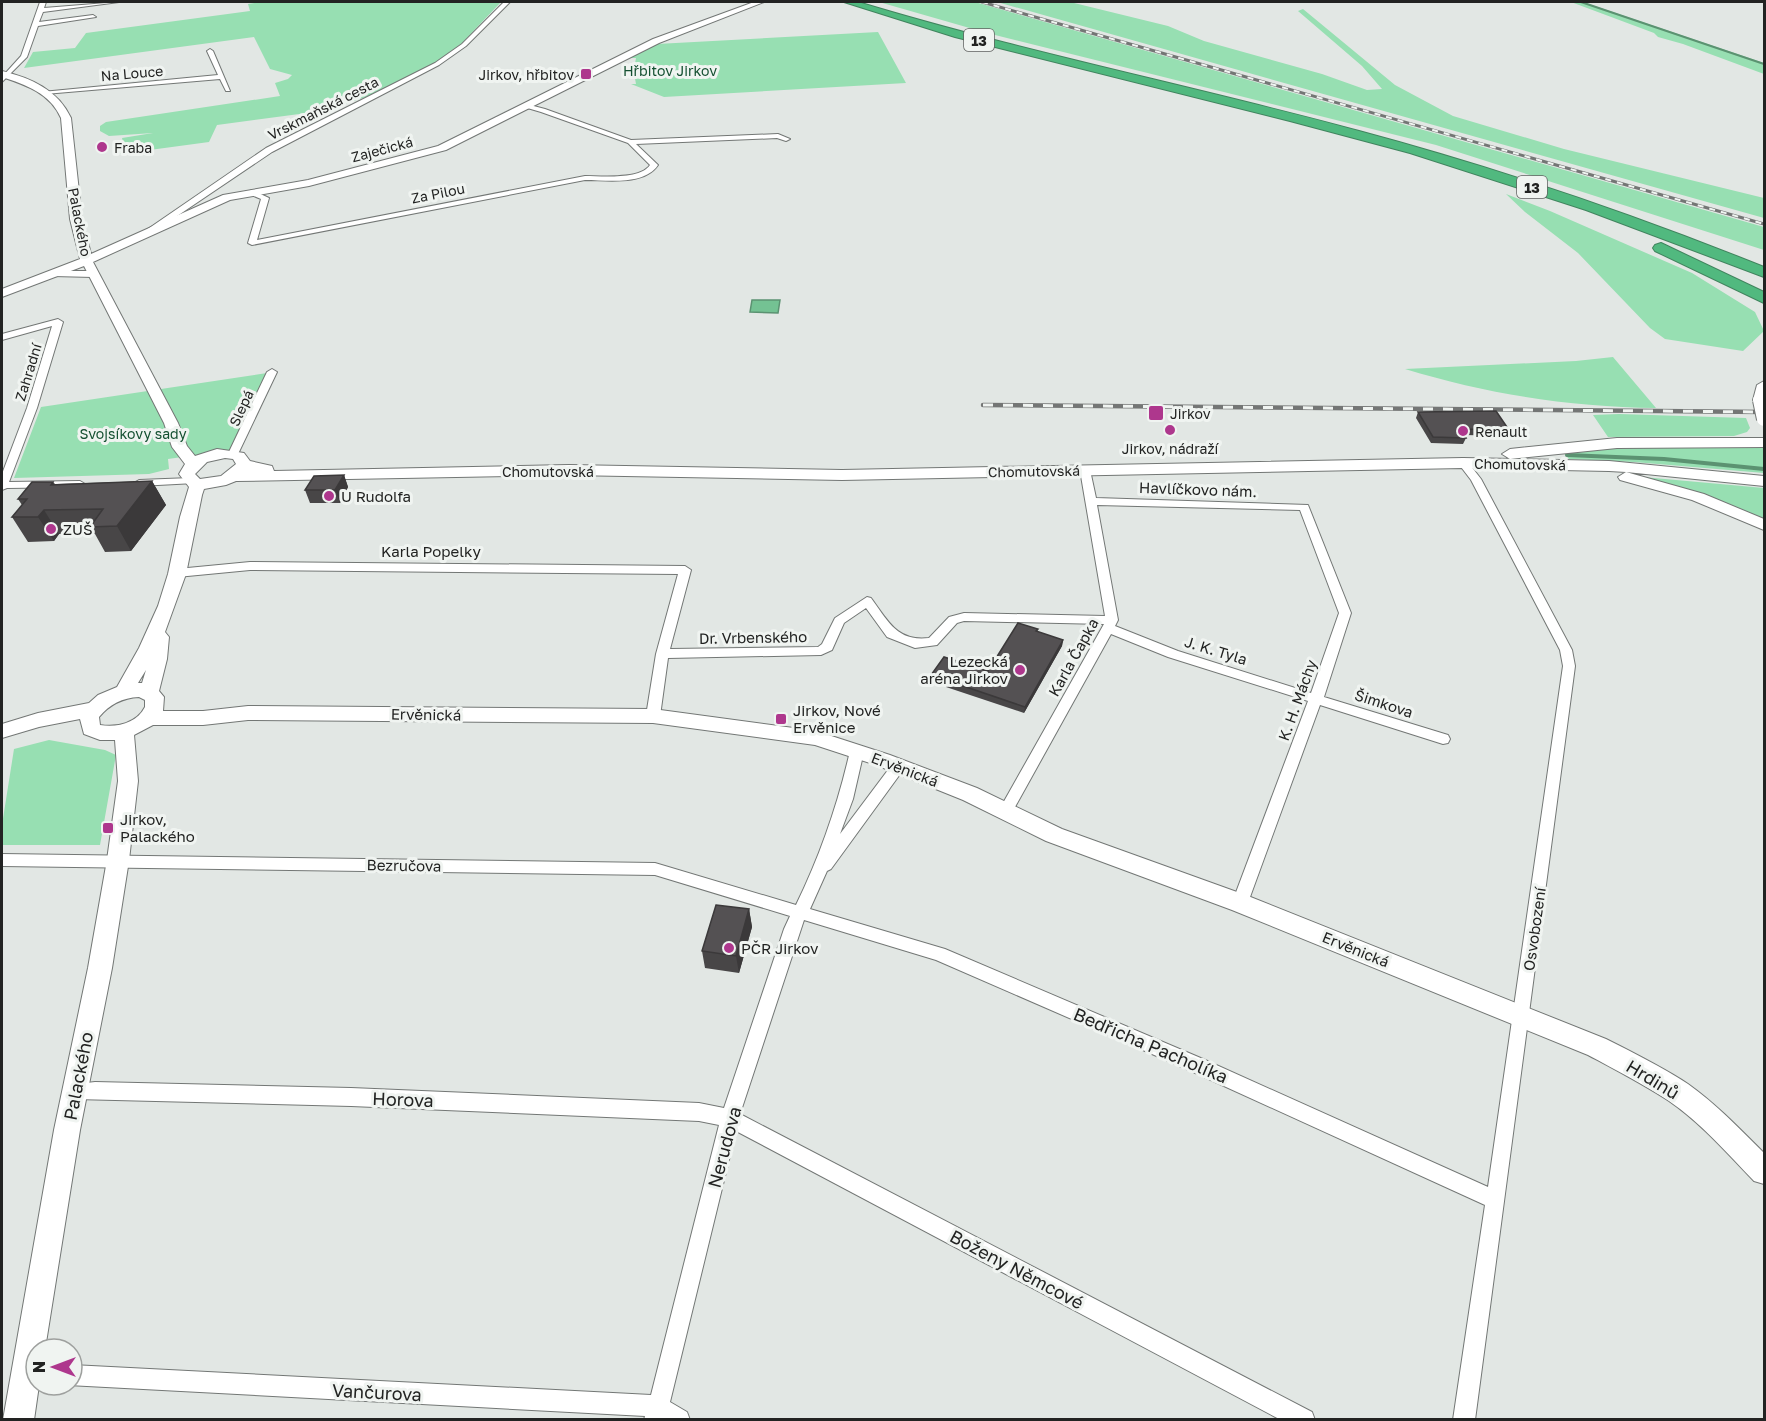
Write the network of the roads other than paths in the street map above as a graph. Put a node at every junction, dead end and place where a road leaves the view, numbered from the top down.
1 (43, 2) edge
2 (116, 2) edge
3 (507, 2) edge
4 (760, 2) edge
5 (849, 2) edge
6 (864, 2) edge
7 (41, 10) junction
8 (93, 17) dead end
9 (36, 24) junction
10 (210, 51) dead end
11 (3, 77) edge
12 (220, 77) junction
13 (228, 90) dead end
14 (45, 92) junction
15 (526, 106) junction
16 (1294, 117) junction
17 (786, 139) dead end
18 (630, 142) junction
19 (252, 192) junction
20 (1680, 230) junction
21 (144, 234) junction
22 (1764, 254) edge
23 (86, 259) junction
24 (1764, 263) edge
25 (1764, 272) edge
26 (56, 274) junction
27 (93, 274) junction
28 (2, 293) edge
29 (1764, 298) edge
30 (2, 337) edge
31 (272, 372) dead end
32 (1764, 385) edge
33 (1764, 419) edge
34 (171, 423) junction
35 (1764, 443) edge
36 (214, 455) junction
37 (1463, 463) junction
38 (1571, 465) junction
39 (233, 469) junction
40 (1085, 470) junction
41 (193, 475) junction
42 (1764, 481) edge
43 (97, 483) edge
44 (138, 483) edge
45 (2, 486) edge
46 (1090, 501) junction
47 (1304, 507) joint
48 (1764, 525) edge
49 (185, 539) junction
50 (177, 573) junction
51 (1110, 624) junction
52 (161, 625) junction
53 (662, 654) junction
54 (124, 692) junction
55 (1316, 699) junction
56 (151, 704) junction
57 (91, 716) junction
58 (653, 716) junction
59 (2, 731) edge
60 (124, 732) junction
61 (2, 737) edge
62 (1443, 739) dead end
63 (857, 752) junction
64 (899, 766) junction
65 (1005, 812) junction
66 (2, 860) edge
67 (118, 860) junction
68 (815, 882) junction
69 (1240, 903) junction
70 (800, 911) junction
71 (1522, 1015) junction
72 (75, 1091) junction
73 (730, 1118) junction
74 (1764, 1171) edge
75 (1494, 1199) junction
76 (37, 1337) edge
77 (84, 1377) edge
78 (25, 1397) edge
79 (656, 1413) edge
80 (18, 1419) edge
81 (679, 1419) edge
82 (1304, 1419) edge
83 (1464, 1419) edge

1 - 7 street
2 - 7 street
3 - 21 street, Vrskmaňská cesta
4 - 15 street, Zaječická
5 - 16 highway, 13
6 - 20 highway, 13
7 - 9 street
8 - 9 street
9 - 11 street
10 - 12 street
11 - 14 street, Palackého
12 - 13 street
12 - 14 street, Na Louce
14 - 23 street, Palackého
15 - 18 street
15 - 19 street, Zaječická
16 - 25 highway, 13
16 - 29 highway
17 - 18 street
18 - 19 street, Za Pilou
19 - 21 street, Zaječická
20 - 22 highway
20 - 24 highway, 13
21 - 23 street, Zaječická
23 - 26 street, Zaječická
23 - 27 street, Palackého
26 - 27 street
26 - 28 street, Zaječická
27 - 34 street, Palackého
30 - 45 street, Zahradní
31 - 39 street, Slepá
32 - 33 street, bridge
34 - 36 street, Palackého
34 - 41 street, Palackého
35 - 37 street
36 - 39 street, Chomutovská
36 - 41 street, Chomutovská
37 - 38 street, Chomutovská
37 - 40 street, Chomutovská
37 - 71 street, Osvobození
38 - 42 street, Chomutovská
38 - 48 street
39 - 40 street, Chomutovská
39 - 41 street, Chomutovská
39 - 49 street
40 - 46 street, Karla Čapka
41 - 44 street, Chomutovská
41 - 49 street
43 - 45 street
46 - 47 street, Havlíčkovo nám.
46 - 51 street, Karla Čapka
47 - 55 street, K. H. Máchy
49 - 50 street
50 - 52 street
50 - 53 street, Karla Popelky
51 - 53 street, Dr. Vrbenského
51 - 55 street, J. K. Tyla
51 - 65 street, Karla Čapka
52 - 54 street
52 - 56 street
53 - 58 street
54 - 56 street, Ervěnická
54 - 57 street
55 - 62 street, Šimkova
55 - 69 street, K. H. Máchy
56 - 58 street, Ervěnická
56 - 60 street
57 - 59 street
57 - 60 street
57 - 61 street
58 - 63 street, Ervěnická
60 - 67 street, Palackého
63 - 64 street, Ervěnická
63 - 68 street, Nerudova
64 - 65 street, Ervěnická
64 - 68 street, Nerudova
65 - 69 street, Ervěnická
66 - 67 street, Bezručova
67 - 70 street, Bezručova
67 - 72 street, Palackého
68 - 70 street, Nerudova
69 - 71 street, Ervěnická
70 - 73 street, Nerudova
70 - 75 street, Bedřicha Pacholíka
71 - 74 street, Hrdinů
71 - 75 street, Osvobození
72 - 73 street, Horova
72 - 76 street, Palackého
73 - 79 street, Nerudova
73 - 82 street, Boženy Němcové
75 - 83 street, Osvobození
77 - 79 street, Vančurova
78 - 80 street, Palackého
79 - 81 street, Vančurova

